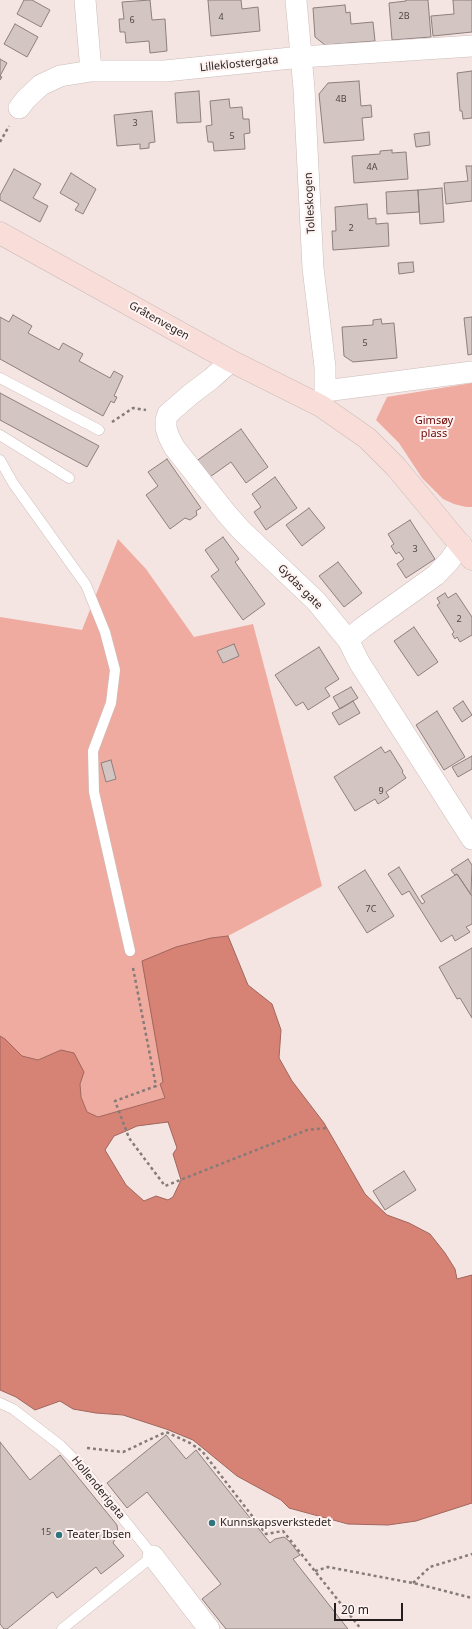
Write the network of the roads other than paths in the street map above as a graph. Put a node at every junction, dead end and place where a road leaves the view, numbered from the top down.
1 (85, 0) edge
2 (296, 0) edge
3 (472, 46) edge
4 (301, 57) junction
5 (91, 71) junction
6 (19, 108) dead end
7 (0, 233) edge
8 (231, 361) junction
9 (472, 372) edge
10 (0, 378) edge
11 (323, 399) junction
12 (99, 430) road end
13 (0, 435) edge
14 (0, 460) edge
15 (69, 478) dead end
16 (468, 547) edge
17 (348, 640) junction
18 (472, 839) edge
19 (130, 951) road end
20 (0, 1403) edge
21 (153, 1556) junction
22 (62, 1629) edge
23 (209, 1629) edge

1 - 5 street
2 - 4 street, Tolleskogen
3 - 4 street, Lilleklostergata
4 - 5 street, Lilleklostergata
4 - 11 street, Tolleskogen
5 - 6 street, Lilleklostergata
7 - 8 street, Gråtenvegen
8 - 11 street, Gråtenvegen
8 - 17 street, Gydas gate
9 - 11 street
10 - 12 lane
11 - 16 street
13 - 15 lane
14 - 19 lane
16 - 17 street
17 - 18 street, Gydas gate
20 - 21 lane, Hollenderigata
21 - 22 lane
21 - 23 street, Hollenderigata

